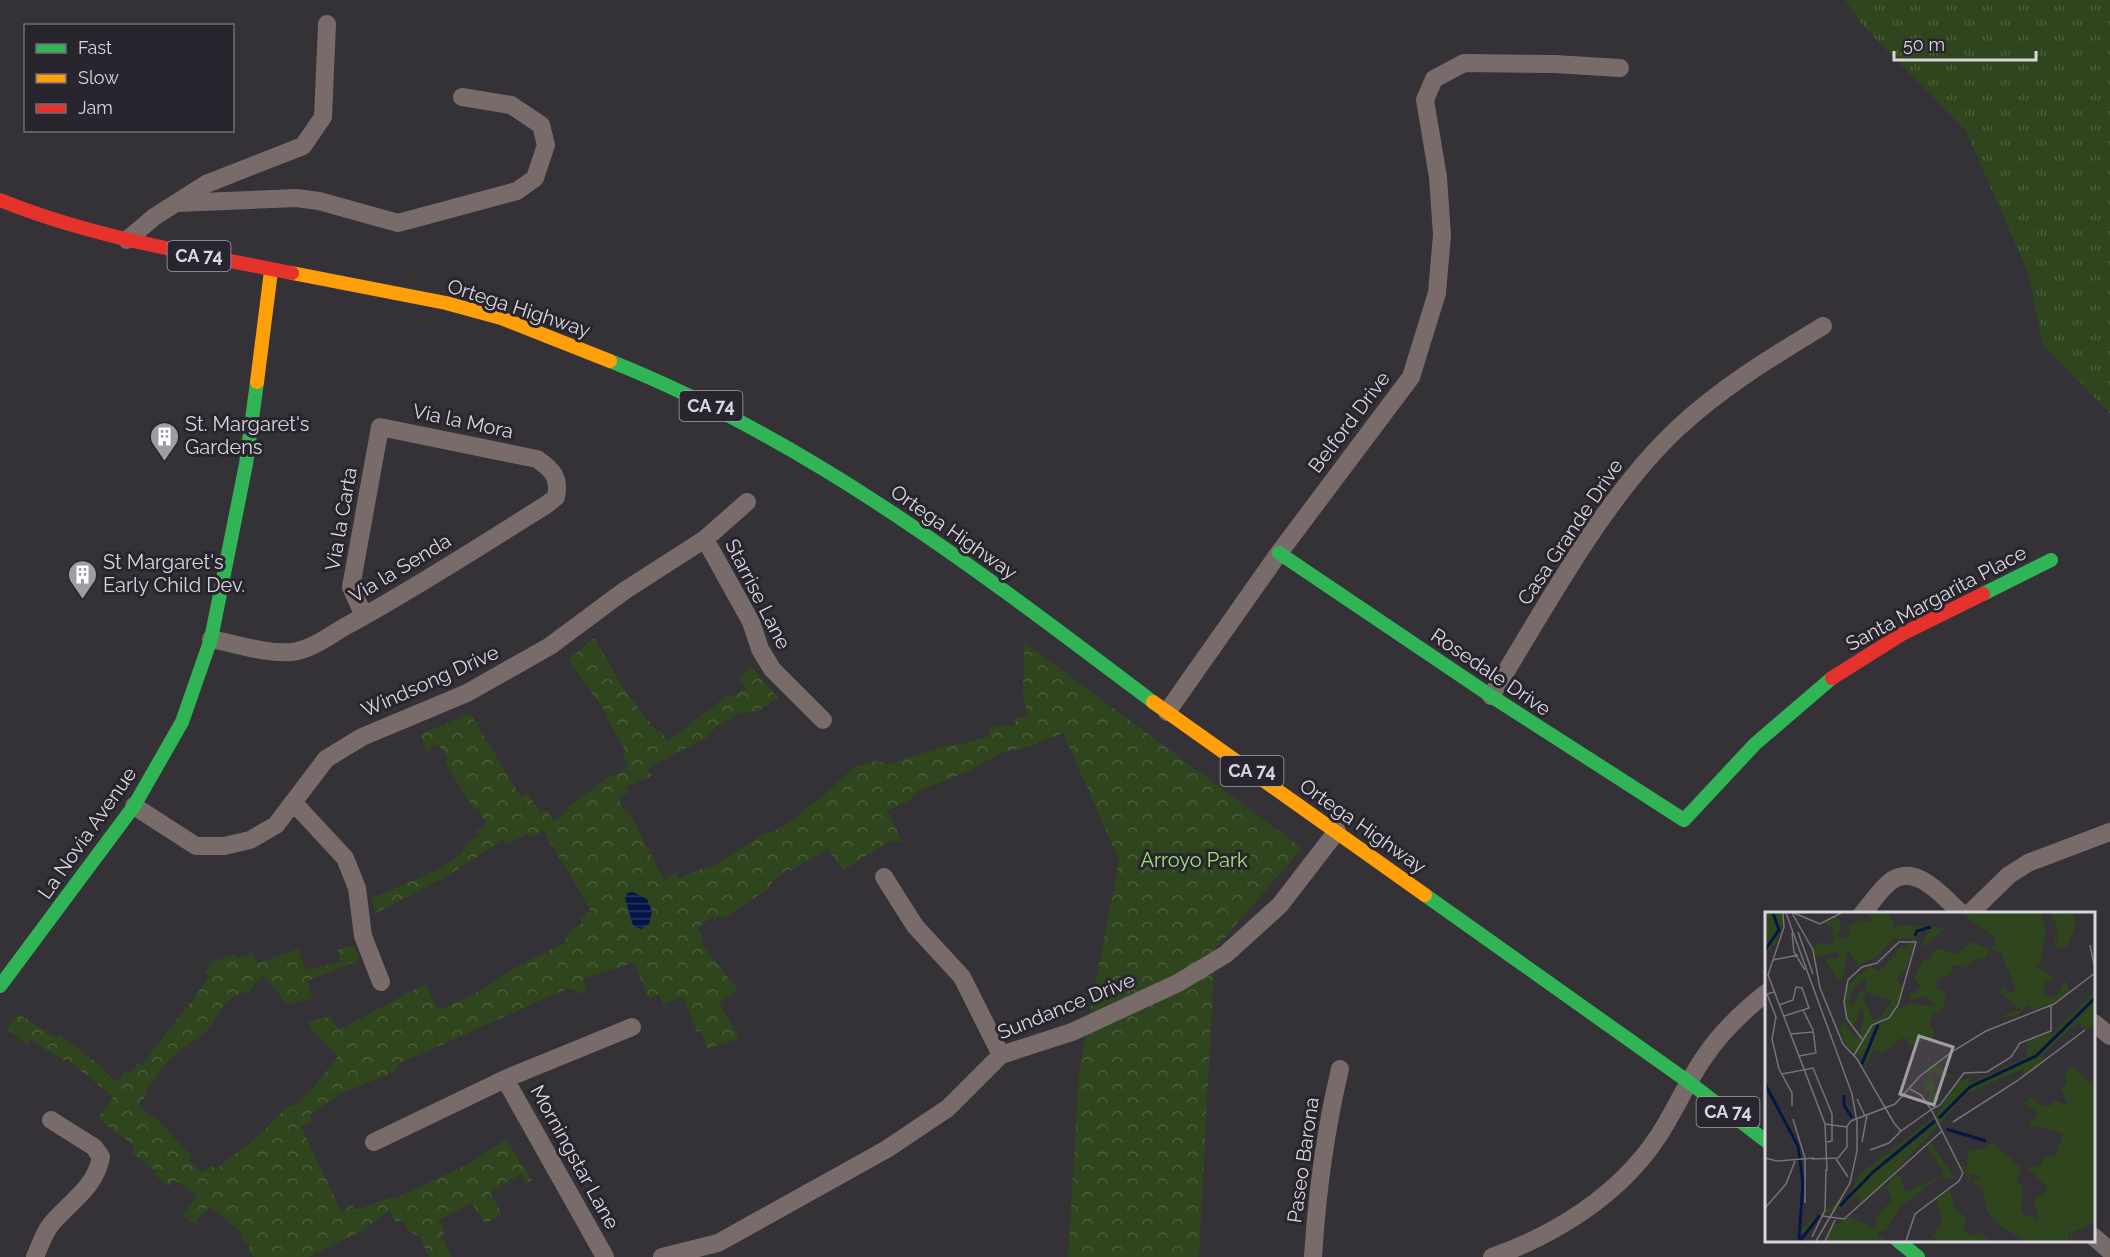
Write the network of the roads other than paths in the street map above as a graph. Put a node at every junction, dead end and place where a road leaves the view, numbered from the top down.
1 (327, 24) dead end
2 (1620, 68) dead end
3 (462, 97) dead end
4 (0, 200) edge
5 (177, 202) junction
6 (127, 240) junction
7 (271, 271) junction
8 (1823, 326) dead end
9 (380, 427) joint
10 (537, 459) joint
11 (747, 502) dead end
12 (705, 539) junction
13 (1279, 553) junction
14 (2051, 560) dead end
15 (364, 616) junction
16 (211, 639) junction
17 (1491, 696) junction
18 (1167, 712) junction
19 (822, 720) dead end
20 (293, 802) junction
21 (134, 806) junction
22 (1684, 820) joint
23 (1337, 831) junction
24 (2110, 832) edge
25 (884, 877) dead end
26 (1864, 912) edge
27 (1960, 912) edge
28 (1971, 912) edge
29 (381, 982) dead end
30 (0, 986) edge
31 (1765, 995) edge
32 (2095, 1024) edge
33 (632, 1027) dead end
34 (2110, 1036) edge
35 (1001, 1055) junction
36 (1340, 1069) dead end
37 (506, 1079) junction
38 (1690, 1083) junction
39 (51, 1120) dead end
40 (1765, 1139) edge
41 (374, 1142) dead end
42 (2095, 1238) edge
43 (1899, 1242) edge
44 (2110, 1251) edge
45 (35, 1257) edge
46 (605, 1257) edge
47 (662, 1257) edge
48 (1313, 1257) edge
49 (1492, 1257) edge
50 (1918, 1257) edge

1 - 5 street
2 - 13 street, Belford Drive
3 - 5 street
4 - 6 main road, Ortega Highway / CA 74
5 - 6 street
6 - 7 main road, Ortega Highway / CA 74
7 - 16 main road, La Novia Avenue
7 - 18 main road, Ortega Highway / CA 74
8 - 17 street, Casa Grande Drive
9 - 10 street, Via la Mora
9 - 15 street, Via la Carta
10 - 15 street, Via la Senda
11 - 12 street, Windsong Drive
12 - 19 street, Starrise Lane
12 - 20 street, Windsong Drive
13 - 17 main road, Rosedale Drive
13 - 18 street, Belford Drive
14 - 22 main road, Santa Margarita Place
15 - 16 street, Via la Senda
16 - 21 main road, La Novia Avenue
17 - 22 main road, Rosedale Drive
18 - 23 main road, Ortega Highway / CA 74
20 - 21 street, Windsong Drive
20 - 29 street
21 - 30 main road, La Novia Avenue
23 - 35 street, Sundance Drive
23 - 38 main road, Ortega Highway / CA 74
24 - 28 street
25 - 35 street
26 - 27 street
31 - 38 street
32 - 34 street
33 - 37 street, Morningstar Lane
35 - 47 street, Sundance Drive
36 - 48 street, Paseo Barona
37 - 41 street, Morningstar Lane
37 - 46 street, Morningstar Lane
38 - 40 main road, Ortega Highway / CA 74
38 - 49 street
39 - 45 street
42 - 44 street
43 - 50 main road

